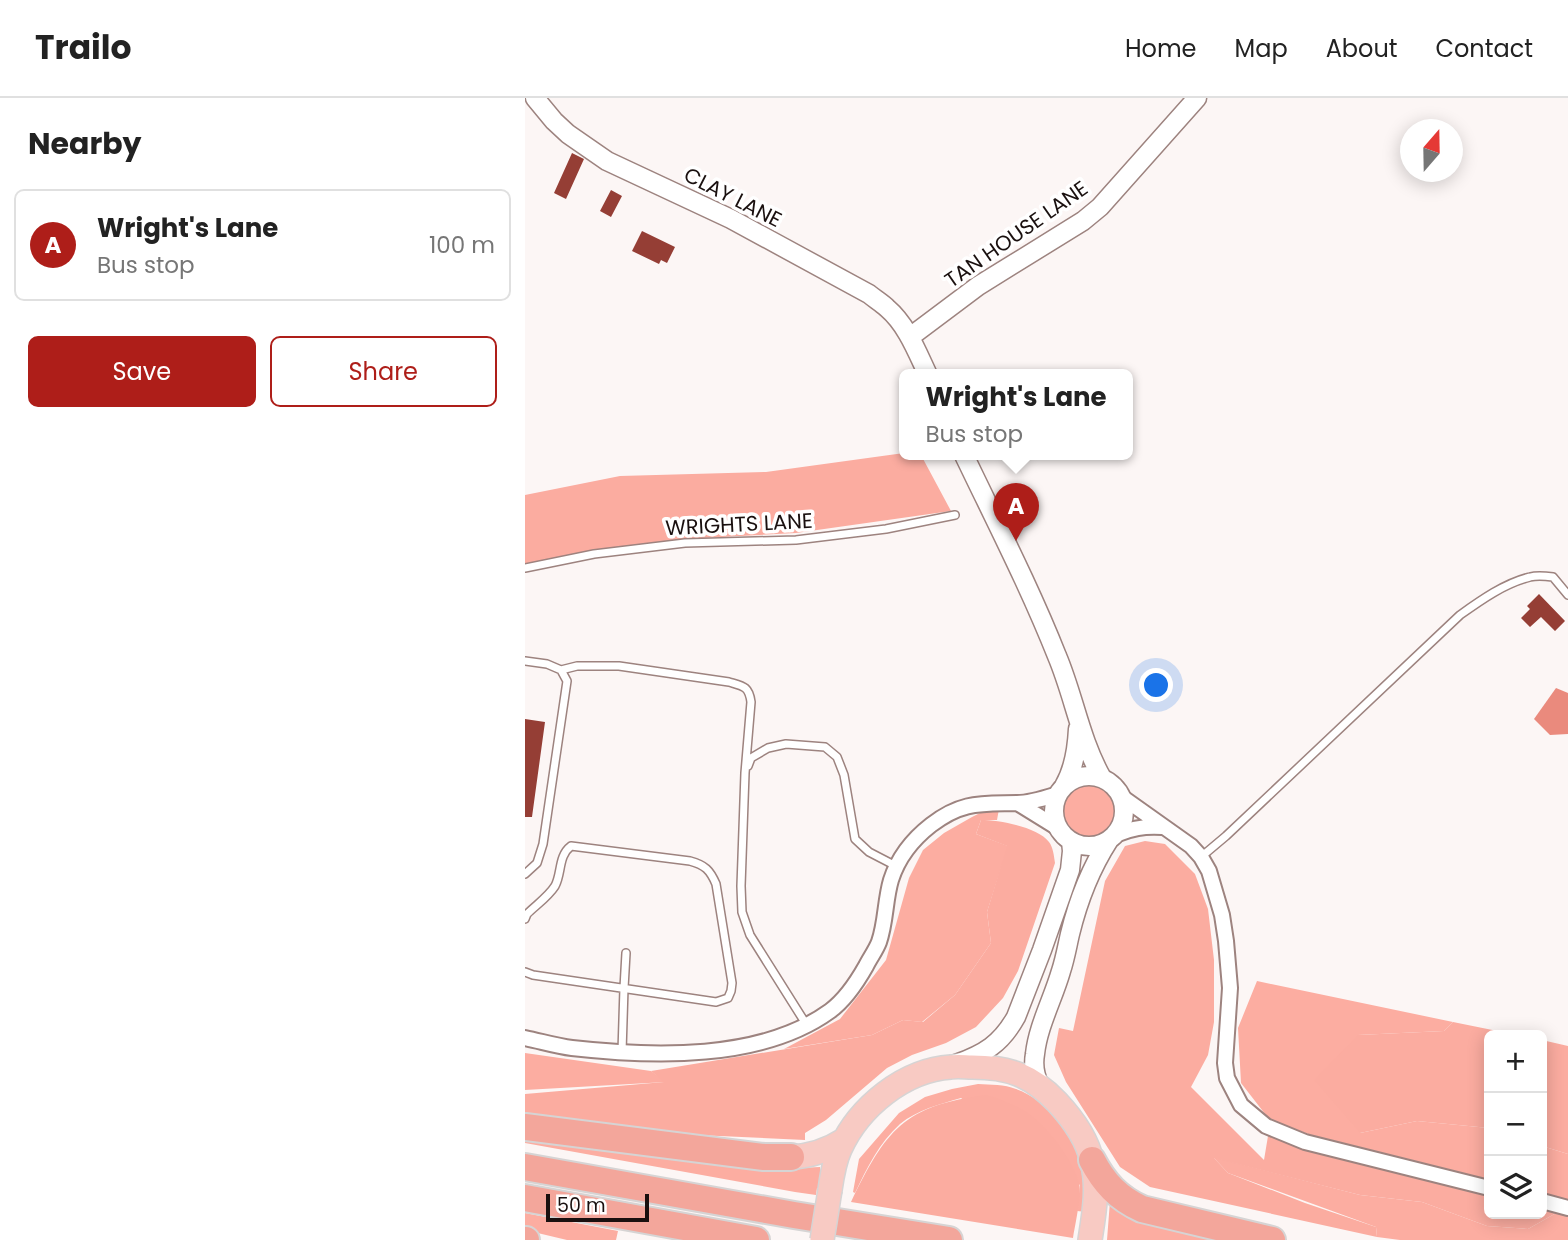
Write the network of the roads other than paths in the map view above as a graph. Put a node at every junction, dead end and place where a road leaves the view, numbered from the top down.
1 (535, 98) edge
2 (1197, 98) edge
3 (910, 337) junction
4 (925, 369) edge
5 (966, 460) edge
6 (955, 515) dead end
7 (525, 568) edge
8 (1568, 595) edge
9 (525, 661) edge
10 (561, 670) junction
11 (1078, 723) junction
12 (745, 773) junction
13 (1101, 778) junction
14 (1061, 790) junction
15 (1122, 797) junction
16 (1019, 804) junction
17 (1163, 827) junction
18 (1065, 834) junction
19 (1112, 837) junction
20 (1201, 857) junction
21 (896, 866) junction
22 (525, 874) edge
23 (525, 919) edge
24 (626, 953) dead end
25 (525, 972) edge
26 (624, 988) junction
27 (806, 1024) junction
28 (525, 1038) edge
29 (622, 1052) junction
30 (949, 1067) junction
31 (1040, 1086) junction
32 (525, 1127) edge
33 (844, 1140) junction
34 (791, 1157) joint
35 (1092, 1160) junction
36 (525, 1167) edge
37 (1484, 1187) edge
38 (525, 1198) edge
39 (1547, 1202) edge
40 (1568, 1208) edge
41 (756, 1240) edge
42 (822, 1240) edge
43 (949, 1240) edge
44 (1090, 1240) edge
45 (1272, 1240) edge

1 - 3 street, CLAY LANE
2 - 3 street, TAN HOUSE LANE
3 - 4 street, CLAY LANE
5 - 11 street
6 - 7 lane, WRIGHTS LANE
8 - 20 lane
9 - 10 lane
10 - 12 lane
10 - 22 lane
11 - 13 street
11 - 14 street
12 - 21 lane
12 - 27 lane
13 - 14 street
13 - 15 street
14 - 16 street
14 - 18 street
15 - 17 street
15 - 19 street
16 - 18 street
16 - 21 street
17 - 19 street
17 - 20 street
18 - 19 street
18 - 30 street
19 - 31 street
20 - 37 street
21 - 27 street
23 - 26 lane
24 - 26 lane
25 - 26 lane
26 - 29 lane
27 - 29 street
28 - 29 street
30 - 31 main road
30 - 33 main road
31 - 35 main road
32 - 34 highway
33 - 34 main road
33 - 42 main road, bridge
35 - 44 main road
35 - 45 highway
36 - 43 highway
38 - 41 highway
39 - 40 street

